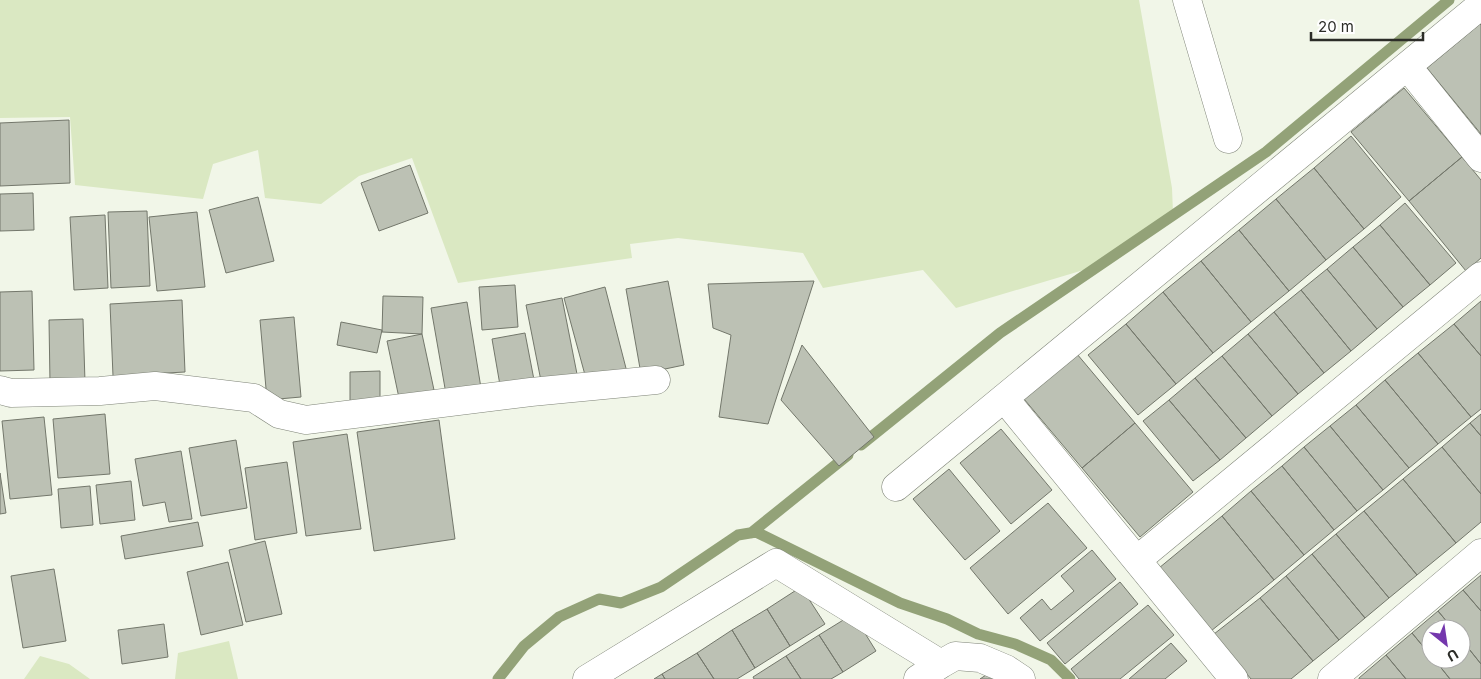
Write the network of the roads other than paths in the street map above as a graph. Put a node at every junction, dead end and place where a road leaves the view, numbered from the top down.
1 (1186, 0) edge
2 (1481, 5) edge
3 (1407, 66) junction
4 (1228, 139) dead end
5 (1481, 158) edge
6 (1481, 276) edge
7 (656, 380) dead end
8 (0, 390) edge
9 (1004, 398) junction
10 (896, 487) dead end
11 (1481, 553) edge
12 (1137, 560) junction
13 (941, 664) junction
14 (587, 679) edge
15 (918, 679) edge
16 (1021, 679) edge
17 (1234, 679) edge
18 (1332, 679) edge

1 - 4 street
2 - 3 street
3 - 5 street
3 - 9 street
6 - 12 street
7 - 8 street
9 - 10 street
9 - 12 street
11 - 18 street
12 - 17 street
13 - 14 street
13 - 15 street
13 - 16 street

